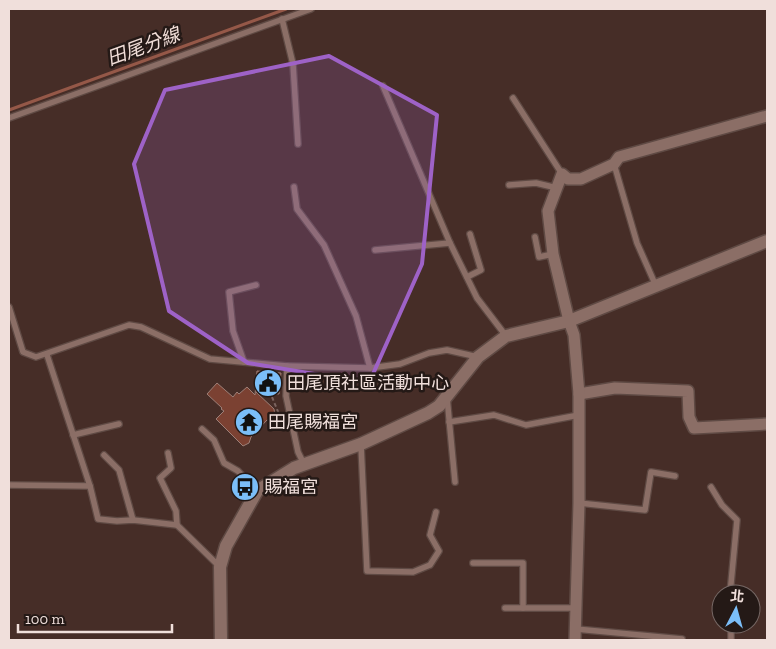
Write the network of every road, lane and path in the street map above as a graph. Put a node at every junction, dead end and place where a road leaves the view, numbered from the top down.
1 (311, 9) edge
2 (282, 19) junction
3 (384, 86) dead end
4 (513, 98) dead end
5 (767, 116) edge
6 (9, 118) edge
7 (298, 144) dead end
8 (614, 164) junction
9 (562, 174) junction
10 (509, 185) dead end
11 (294, 187) dead end
12 (557, 188) junction
13 (470, 234) dead end
14 (535, 237) dead end
15 (767, 241) edge
16 (450, 243) junction
17 (376, 250) dead end
18 (553, 254) junction
19 (467, 277) junction
20 (256, 285) dead end
21 (656, 286) junction
22 (9, 307) edge
23 (569, 321) junction
24 (506, 336) junction
25 (47, 355) junction
26 (478, 357) junction
27 (244, 362) junction
28 (287, 366) junction
29 (370, 368) junction
30 (578, 394) junction
31 (272, 397) dead end
32 (447, 397) junction
33 (578, 415) junction
34 (273, 420) dead end
35 (449, 422) junction
36 (119, 424) dead end
37 (767, 424) edge
38 (202, 430) dead end
39 (73, 436) junction
40 (360, 444) junction
41 (168, 453) dead end
42 (104, 455) dead end
43 (296, 464) junction
44 (675, 476) dead end
45 (455, 482) dead end
46 (9, 485) edge
47 (90, 486) junction
48 (711, 487) dead end
49 (257, 492) junction
50 (579, 502) junction
51 (436, 512) dead end
52 (133, 520) junction
53 (177, 525) junction
54 (473, 563) dead end
55 (220, 567) junction
56 (731, 584) edge
57 (505, 608) dead end
58 (523, 608) junction
59 (576, 608) junction
60 (576, 634) edge
61 (682, 639) dead end
62 (221, 640) edge

1 - 2 lane
2 - 6 lane
2 - 7 lane
3 - 16 lane
4 - 9 lane
5 - 8 street
8 - 9 street
8 - 21 lane
9 - 12 street
10 - 12 lane
11 - 29 lane
12 - 18 street
13 - 19 lane
14 - 18 lane
15 - 21 street
16 - 17 lane
16 - 19 lane
18 - 23 street
19 - 24 lane
20 - 27 lane
21 - 23 street
22 - 25 lane
23 - 24 street
23 - 30 street
24 - 26 street
25 - 27 lane
25 - 39 lane
26 - 29 lane
26 - 32 street
27 - 28 lane
28 - 29 lane
28 - 43 lane
30 - 33 street
30 - 37 street
31 - 34 path
32 - 35 lane
32 - 40 street
33 - 35 lane
33 - 50 street
35 - 45 lane
36 - 39 lane
38 - 49 lane
39 - 47 lane
40 - 43 street
40 - 51 lane
41 - 53 lane
42 - 52 lane
43 - 49 street
44 - 50 lane
46 - 47 lane
47 - 52 lane
48 - 56 lane
49 - 55 street
50 - 59 street
52 - 53 lane
53 - 55 lane
54 - 58 lane
55 - 62 street
57 - 58 lane
58 - 59 lane
59 - 60 street
60 - 61 lane

